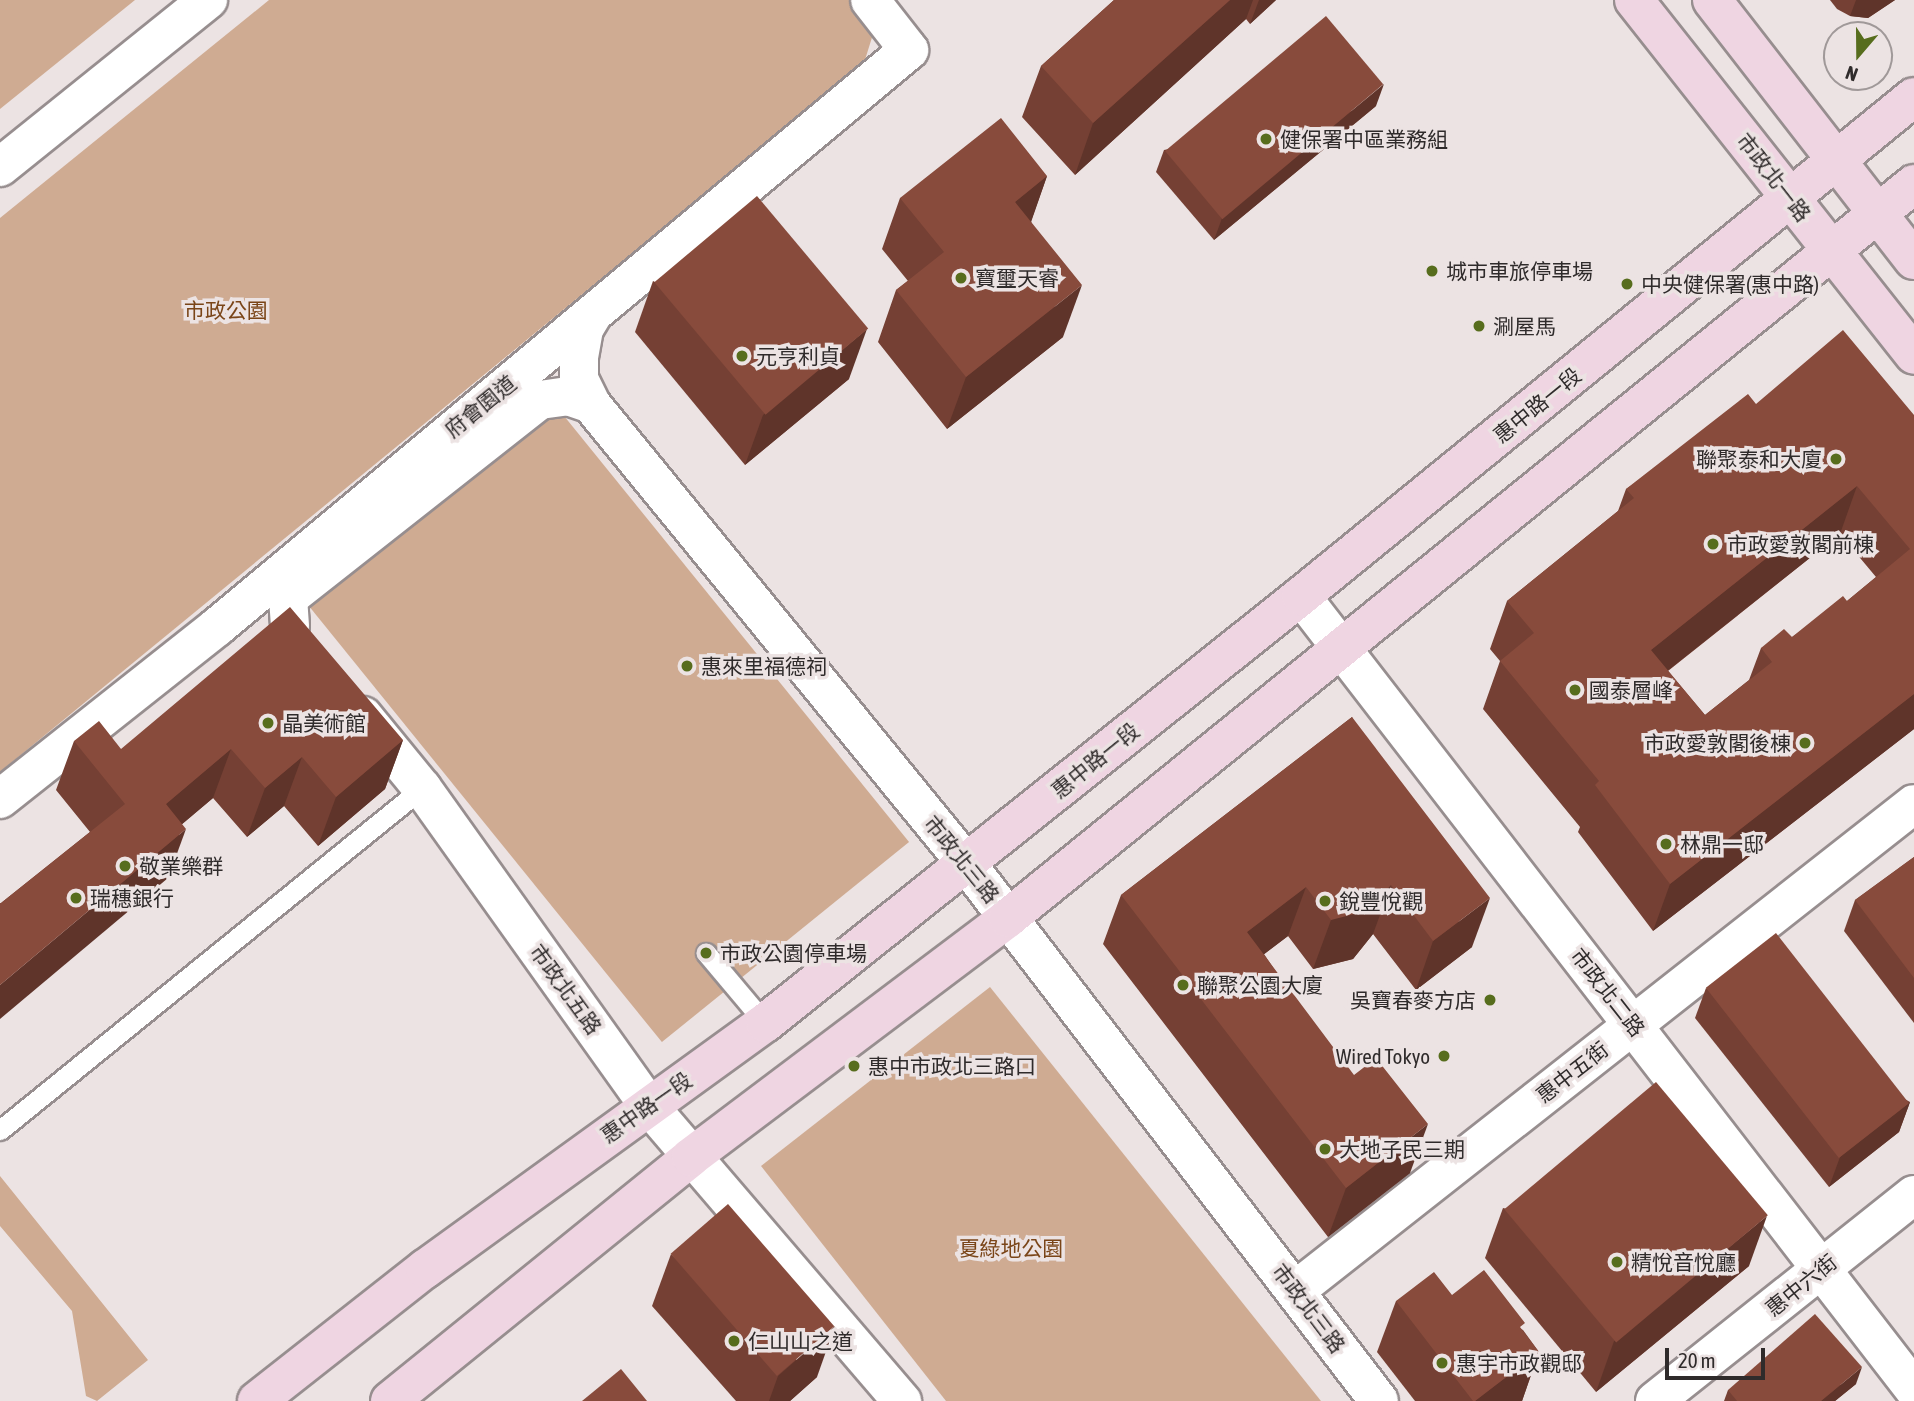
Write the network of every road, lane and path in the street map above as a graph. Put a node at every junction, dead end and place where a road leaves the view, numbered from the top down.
1 (168, 0) edge
2 (208, 0) edge
3 (870, 0) edge
4 (1634, 0) edge
5 (1712, 0) edge
6 (102, 69) junction
7 (1914, 97) edge
8 (0, 140) edge
9 (1837, 162) junction
10 (0, 167) edge
11 (1914, 184) edge
12 (1791, 199) junction
13 (1878, 214) junction
14 (1832, 251) junction
15 (1914, 260) edge
16 (593, 314) junction
17 (1914, 355) edge
18 (591, 404) junction
19 (424, 472) junction
20 (1301, 596) junction
21 (290, 626) junction
22 (217, 627) junction
23 (1343, 649) junction
24 (316, 658) edge
25 (342, 691) edge
26 (422, 788) junction
27 (0, 799) edge
28 (1914, 804) edge
29 (966, 863) junction
30 (1008, 918) junction
31 (706, 953) dead end
32 (765, 1023) junction
33 (1633, 1024) junction
34 (649, 1106) junction
35 (0, 1130) edge
36 (691, 1157) junction
37 (1914, 1195) edge
38 (1821, 1268) junction
39 (1296, 1290) junction
40 (1914, 1389) edge
41 (257, 1401) edge
42 (390, 1401) edge
43 (902, 1401) edge
44 (1378, 1401) edge
45 (1655, 1401) edge

1 - 6 street
2 - 6 street
3 - 16 street, 府會園道
4 - 12 street, 市政北一路
5 - 9 street
6 - 8 street
6 - 10 street
7 - 9 street, 惠中路一段
9 - 12 street, 惠中路一段
9 - 13 street
11 - 13 street
12 - 14 street, 市政北一路
12 - 20 street, 惠中路一段
13 - 14 street
13 - 15 street
14 - 17 street, 市政北一路
14 - 23 street
16 - 18 street, 市政北三路
16 - 19 street, 府會園道
18 - 19 street
18 - 29 street, 市政北三路
19 - 21 street
19 - 22 street, 府會園道
20 - 23 street, 市政北二路
20 - 29 street, 惠中路一段
21 - 22 street
21 - 24 street
22 - 27 street, 府會園道
23 - 30 street
23 - 33 street, 市政北二路
25 - 26 street, 市政北五路
26 - 34 street, 市政北五路
26 - 35 lane
28 - 33 street, 惠中五街
29 - 30 street, 市政北三路
29 - 32 street, 惠中路一段
30 - 36 street
30 - 39 street, 市政北三路
31 - 32 lane
32 - 34 street, 惠中路一段
33 - 38 street, 市政北二路
33 - 39 street, 惠中五街
34 - 36 street, 市政北五路
34 - 41 street, 惠中路一段
36 - 42 street
36 - 43 street, 市政北五路
37 - 38 street, 惠中六街
38 - 40 street, 市政北二路
38 - 45 street, 惠中六街
39 - 44 street, 市政北三路

